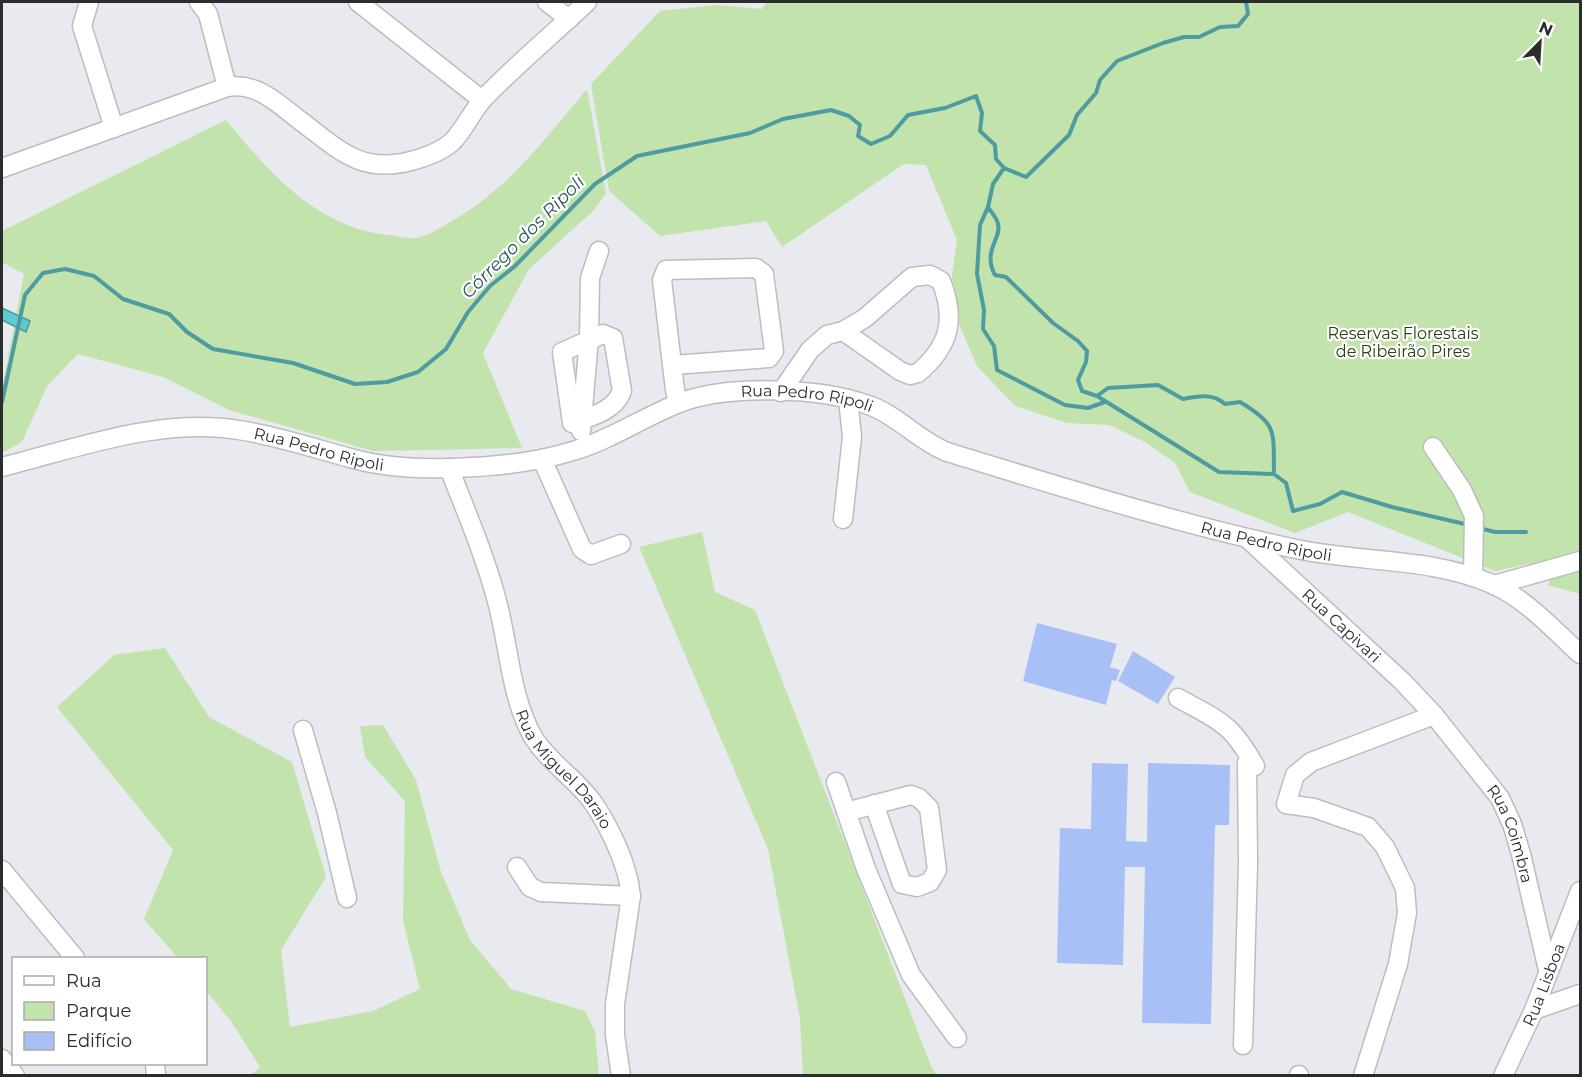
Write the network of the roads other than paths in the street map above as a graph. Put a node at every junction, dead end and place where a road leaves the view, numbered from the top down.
1 (89, 2) edge
2 (199, 2) edge
3 (358, 2) edge
4 (547, 2) edge
5 (587, 2) edge
6 (569, 19) junction
7 (227, 87) junction
8 (482, 100) junction
9 (114, 128) junction
10 (2, 168) edge
11 (599, 251) dead end
12 (843, 331) junction
13 (590, 339) junction
14 (673, 365) junction
15 (781, 392) junction
16 (849, 399) junction
17 (678, 403) junction
18 (582, 420) junction
19 (1433, 447) dead end
20 (576, 450) junction
21 (542, 459) junction
22 (2, 467) edge
23 (449, 468) junction
24 (843, 519) dead end
25 (1248, 539) junction
26 (621, 544) dead end
27 (1581, 561) edge
28 (1473, 577) junction
29 (1494, 585) junction
30 (1581, 654) edge
31 (1178, 698) dead end
32 (1434, 715) junction
33 (303, 730) dead end
34 (836, 782) dead end
35 (874, 804) junction
36 (846, 812) junction
37 (517, 867) dead end
38 (2, 870) edge
39 (1581, 891) edge
40 (631, 896) junction
41 (347, 898) dead end
42 (74, 957) edge
43 (1548, 970) junction
44 (1581, 994) edge
45 (1534, 1010) junction
46 (957, 1038) dead end
47 (1243, 1045) dead end
48 (2, 1059) edge
49 (15, 1076) edge
50 (621, 1076) edge
51 (1363, 1076) edge
52 (1503, 1076) edge

1 - 9 street
2 - 7 street
3 - 8 street
4 - 6 street
5 - 6 street
6 - 8 street
7 - 8 street
7 - 9 street
9 - 10 street
11 - 13 street
12 - 12 street
12 - 15 street
13 - 18 street
13 - 18 street
13 - 18 street
14 - 14 street
14 - 17 street
15 - 16 street, Rua Pedro Ripoli
15 - 17 street, Rua Pedro Ripoli
16 - 24 street
16 - 25 street, Rua Pedro Ripoli
17 - 20 street, Rua Pedro Ripoli
18 - 20 street
19 - 28 street
20 - 21 street, Rua Pedro Ripoli
21 - 23 street, Rua Pedro Ripoli
21 - 26 street
22 - 23 street, Rua Pedro Ripoli
23 - 40 street, Rua Miguel Daraio
25 - 28 street, Rua Pedro Ripoli
25 - 32 street, Rua Capivari
27 - 29 street
28 - 29 street, Rua Pedro Ripoli
29 - 30 street, Rua Pedro Ripoli
31 - 47 street
32 - 43 street, Rua Coimbra
32 - 51 street
33 - 41 street
34 - 36 street
35 - 35 street
35 - 36 street
36 - 46 street
37 - 40 street
38 - 42 street
39 - 43 street, Rua Lisboa
40 - 50 street, Rua Miguel Daraio
43 - 45 street, Rua Lisboa
44 - 45 street
45 - 52 street, Rua Lisboa
48 - 49 street

